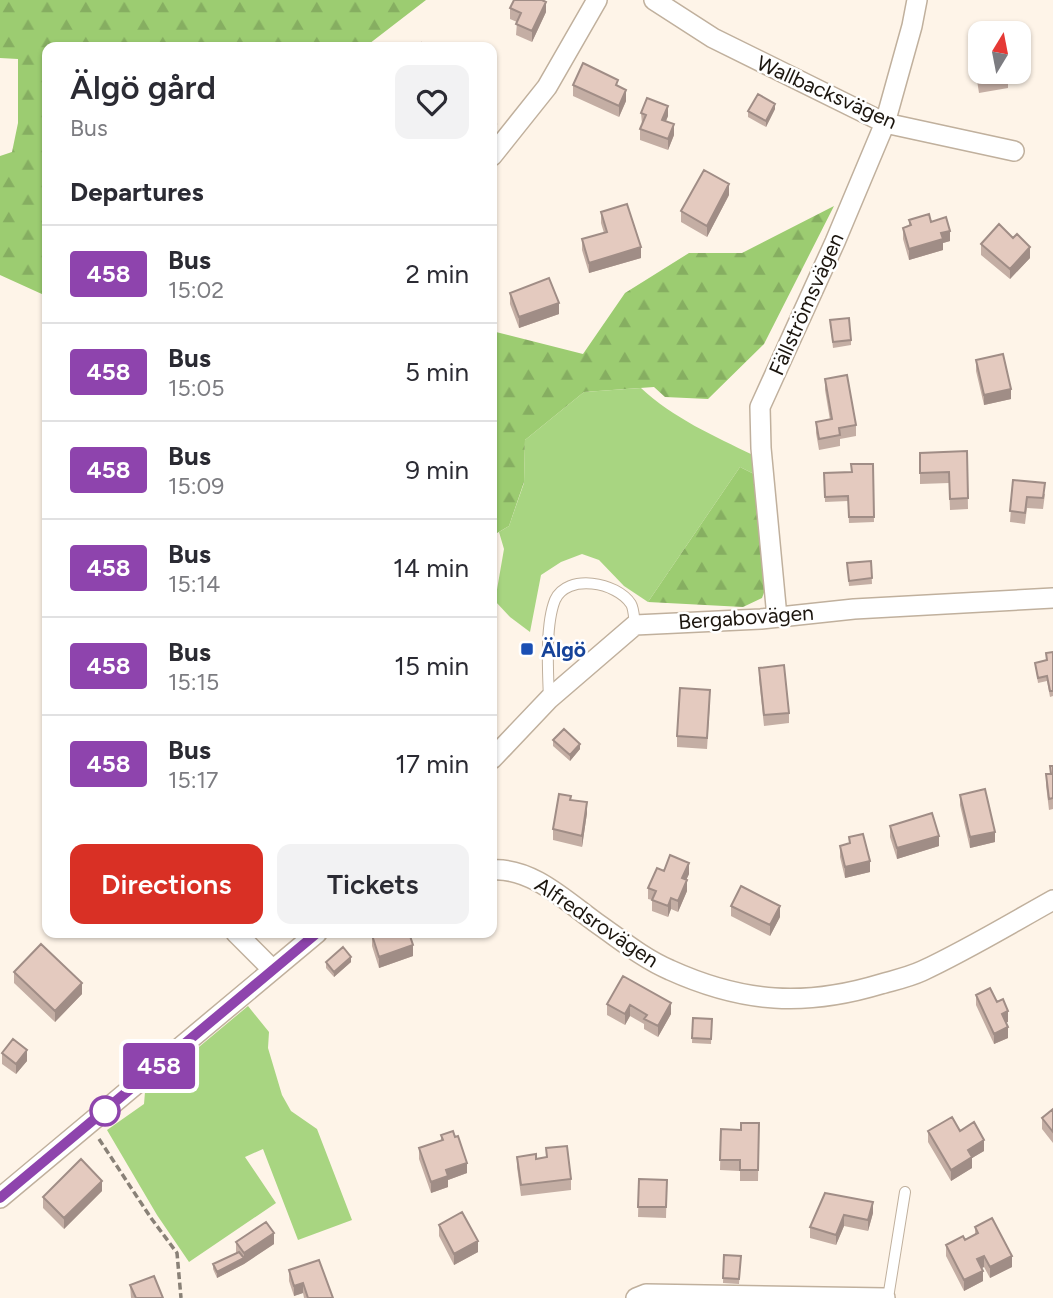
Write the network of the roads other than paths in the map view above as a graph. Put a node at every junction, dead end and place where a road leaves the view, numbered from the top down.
1 (597, 0) edge
2 (654, 0) edge
3 (916, 0) edge
4 (885, 123) junction
5 (497, 150) edge
6 (1014, 151) dead end
7 (1053, 598) edge
8 (778, 617) junction
9 (635, 625) junction
10 (549, 699) junction
11 (497, 754) edge
12 (497, 869) edge
13 (1053, 900) edge
14 (241, 938) edge
15 (311, 938) edge
16 (272, 969) junction
17 (905, 1192) dead end
18 (0, 1198) edge
19 (636, 1298) edge
20 (887, 1298) edge

1 - 5 street
2 - 4 street, Wallbacksvägen
3 - 4 street, Fällströmsvägen
4 - 6 street, Wallbacksvägen
4 - 8 street, Fällströmsvägen
7 - 8 street, Bergabovägen
8 - 9 street, Bergabovägen
9 - 10 street
9 - 10 lane
10 - 11 street
12 - 13 street, Alfredsrovägen
14 - 16 street
15 - 16 street
16 - 18 street
17 - 20 lane
19 - 20 street

